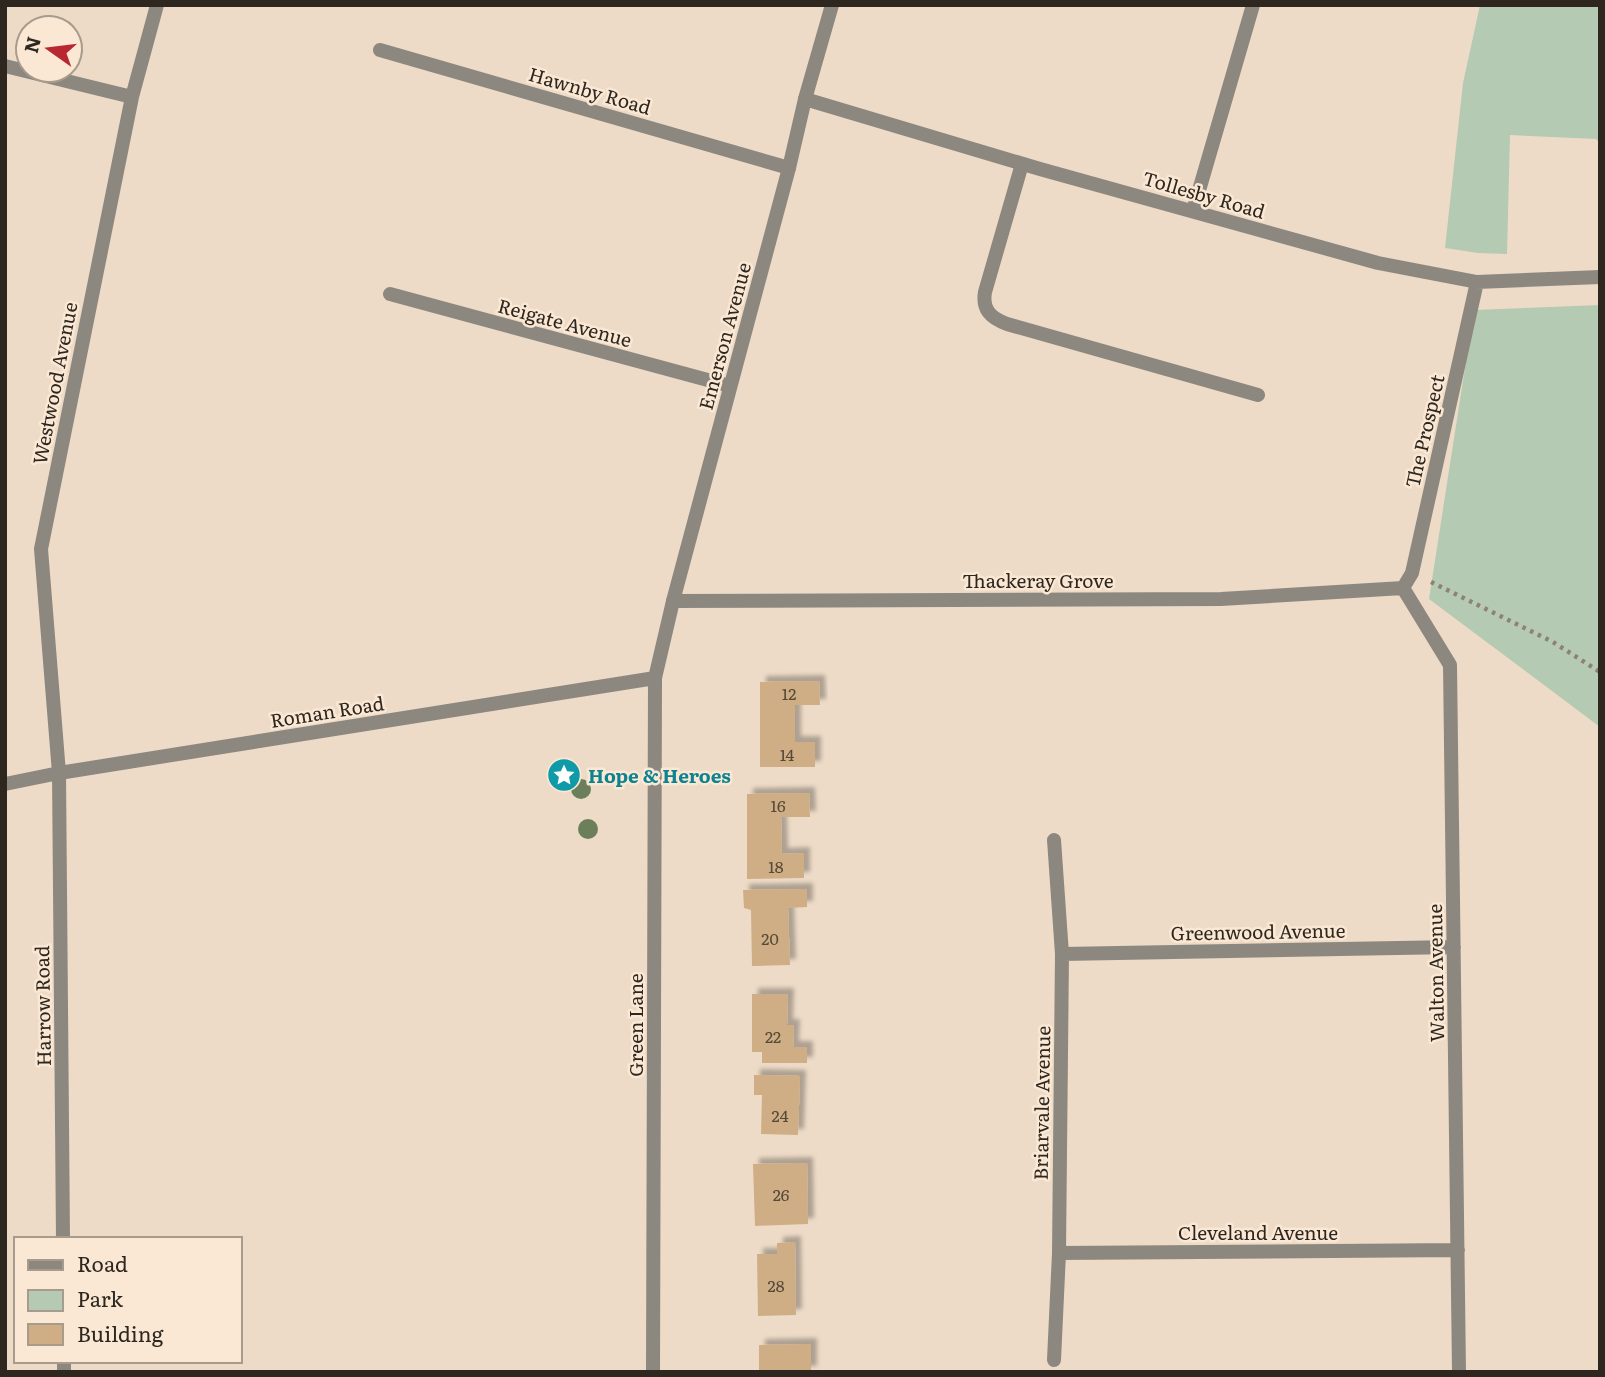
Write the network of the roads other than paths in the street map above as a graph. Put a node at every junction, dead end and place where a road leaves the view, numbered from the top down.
1 (157, 5) edge
2 (832, 5) edge
3 (1253, 5) edge
4 (380, 50) dead end
5 (5, 66) edge
6 (132, 97) junction
7 (805, 99) junction
8 (1022, 164) junction
9 (789, 168) junction
10 (1193, 211) junction
11 (1600, 277) edge
12 (1477, 282) junction
13 (390, 295) dead end
14 (730, 386) junction
15 (1258, 395) dead end
16 (1403, 588) junction
17 (673, 601) junction
18 (655, 678) junction
19 (59, 773) junction
20 (5, 784) edge
21 (1054, 840) dead end
22 (1454, 947) junction
23 (1062, 954) junction
24 (63, 1237) edge
25 (1458, 1250) junction
26 (1059, 1253) junction
27 (1054, 1360) dead end
28 (653, 1372) edge
29 (1460, 1372) edge

1 - 6 street, Westwood Avenue
2 - 7 street, Emerson Avenue
3 - 10 street
4 - 9 street, Hawnby Road
5 - 6 street
6 - 19 street, Westwood Avenue
7 - 8 street, Tollesby Road
7 - 9 street, Emerson Avenue
8 - 10 street, Tollesby Road
8 - 15 street
9 - 14 street, Emerson Avenue
10 - 12 street, Tollesby Road
11 - 12 street, Tollesby Road
12 - 16 street, The Prospect
13 - 14 street, Reigate Avenue
14 - 17 street, Emerson Avenue
16 - 17 street, Thackeray Grove
16 - 22 street, Walton Avenue
17 - 18 street, Emerson Avenue
18 - 19 street, Roman Road
18 - 28 street, Green Lane
19 - 20 street, Roman Road
19 - 24 street, Harrow Road
21 - 23 street, Briarvale Avenue
22 - 23 street, Greenwood Avenue
22 - 25 street, Walton Avenue
23 - 26 street, Briarvale Avenue
25 - 26 street, Cleveland Avenue
25 - 29 street, Walton Avenue
26 - 27 street, Briarvale Avenue

